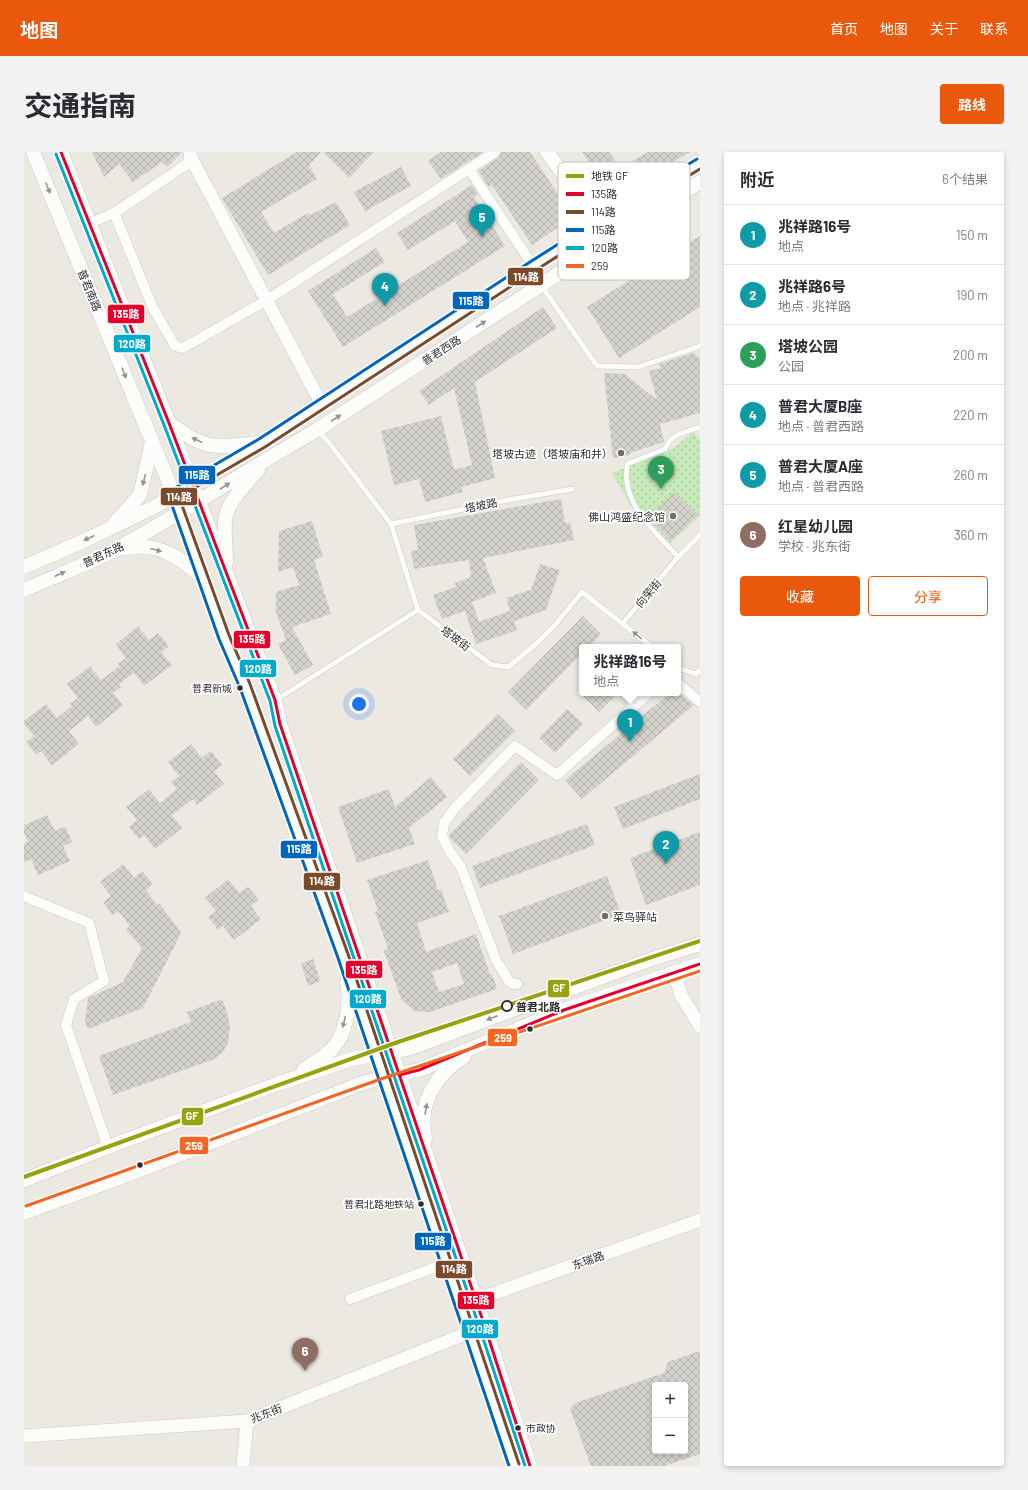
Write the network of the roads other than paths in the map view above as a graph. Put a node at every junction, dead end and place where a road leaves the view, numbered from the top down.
1 (33, 152) edge
2 (61, 152) edge
3 (495, 152) edge
4 (547, 152) edge
5 (191, 156) edge
6 (700, 163) edge
7 (558, 167) edge
8 (469, 169) junction
9 (690, 169) edge
10 (700, 182) edge
11 (690, 188) edge
12 (114, 214) junction
13 (88, 224) junction
14 (558, 250) edge
15 (533, 266) junction
16 (558, 274) edge
17 (541, 285) junction
18 (267, 300) junction
19 (700, 346) edge
20 (322, 405) junction
21 (169, 423) junction
22 (700, 427) edge
23 (317, 430) junction
24 (152, 442) junction
25 (262, 443) junction
26 (268, 458) junction
27 (192, 484) junction
28 (572, 489) dead end
29 (173, 496) junction
30 (199, 502) junction
31 (180, 513) junction
32 (390, 524) junction
33 (110, 528) junction
34 (700, 535) edge
35 (117, 548) junction
36 (678, 557) junction
37 (24, 566) edge
38 (227, 577) junction
39 (203, 579) junction
40 (24, 590) edge
41 (418, 610) junction
42 (623, 623) junction
43 (648, 644) edge
44 (681, 669) edge
45 (700, 670) edge
46 (696, 674) junction
47 (700, 680) edge
48 (681, 686) edge
49 (646, 696) edge
50 (275, 700) junction
51 (700, 702) edge
52 (24, 896) edge
53 (700, 944) edge
54 (343, 956) junction
55 (700, 964) edge
56 (674, 972) junction
57 (517, 984) dead end
58 (700, 1026) edge
59 (488, 1041) junction
60 (391, 1052) junction
61 (376, 1053) junction
62 (399, 1075) junction
63 (384, 1077) junction
64 (277, 1084) junction
65 (108, 1147) junction
66 (428, 1162) junction
67 (24, 1180) edge
68 (24, 1213) edge
69 (700, 1220) edge
70 (447, 1263) junction
71 (350, 1299) dead end
72 (475, 1300) junction
73 (470, 1332) junction
74 (247, 1421) junction
75 (24, 1436) edge
76 (243, 1466) edge
77 (514, 1466) edge
78 (530, 1466) edge

1 -> 24 main road, 普君南路
2 - 13 main road
3 - 8 street
4 - 7 main road
5 - 12 street
5 - 18 street
6 - 9 main road, 普君西路
8 - 15 street
8 - 18 street
10 - 11 main road, 普君西路
12 - 13 street
12 - 18 street
13 - 21 main road
14 - 15 main road, 普君西路
15 - 20 main road, 普君西路
16 - 17 main road, 普君西路
17 - 19 lane
23 -> 17 main road, 普君西路
18 - 20 street
20 - 25 main road, 普君西路
25 -> 21 main road
21 - 27 main road
22 - 36 lane
23 - 26 main road, 普君西路
23 - 32 lane
24 - 29 main road, 普君南路
24 -> 33 main road
25 - 27 main road, 普君西路
30 -> 26 main road, 普君西路
26 - 38 main road
27 - 29 main road, 普君西路
27 - 30 main road
28 - 32 lane, 塔坡路
29 - 31 main road
29 - 33 main road, 普君东路
30 - 31 main road, 普君西路
30 - 38 main road
31 - 35 main road, 普君东路
31 - 39 main road
32 - 41 lane
33 -> 37 main road, 普君东路
34 - 36 lane, 向荣街
35 -> 39 main road
40 -> 35 main road, 普君东路
36 - 42 lane, 向荣街
38 - 50 main road
39 - 54 main road
41 - 42 lane, 塔坡街
41 - 50 lane
43 -> 42 lane
44 - 46 lane
45 - 46 lane
46 - 47 lane
48 - 51 street
49 - 57 street
50 - 60 main road
52 - 65 street
53 -> 60 main road
54 - 61 main road
54 -> 64 main road
55 - 56 main road
56 - 58 street
56 - 59 main road
59 - 62 main road
66 -> 59 main road
60 - 61 main road
60 - 62 main road
61 - 63 main road
61 - 64 main road
62 - 63 main road
62 - 66 main road
63 - 68 main road
63 - 70 main road
64 - 65 main road
65 - 67 main road
66 - 72 main road
69 - 72 street, 东瑞路
70 - 71 street
70 - 73 main road
72 - 78 main road
73 - 74 street, 兆东街
73 - 77 main road
74 - 75 street, 兆东街
74 - 76 street

